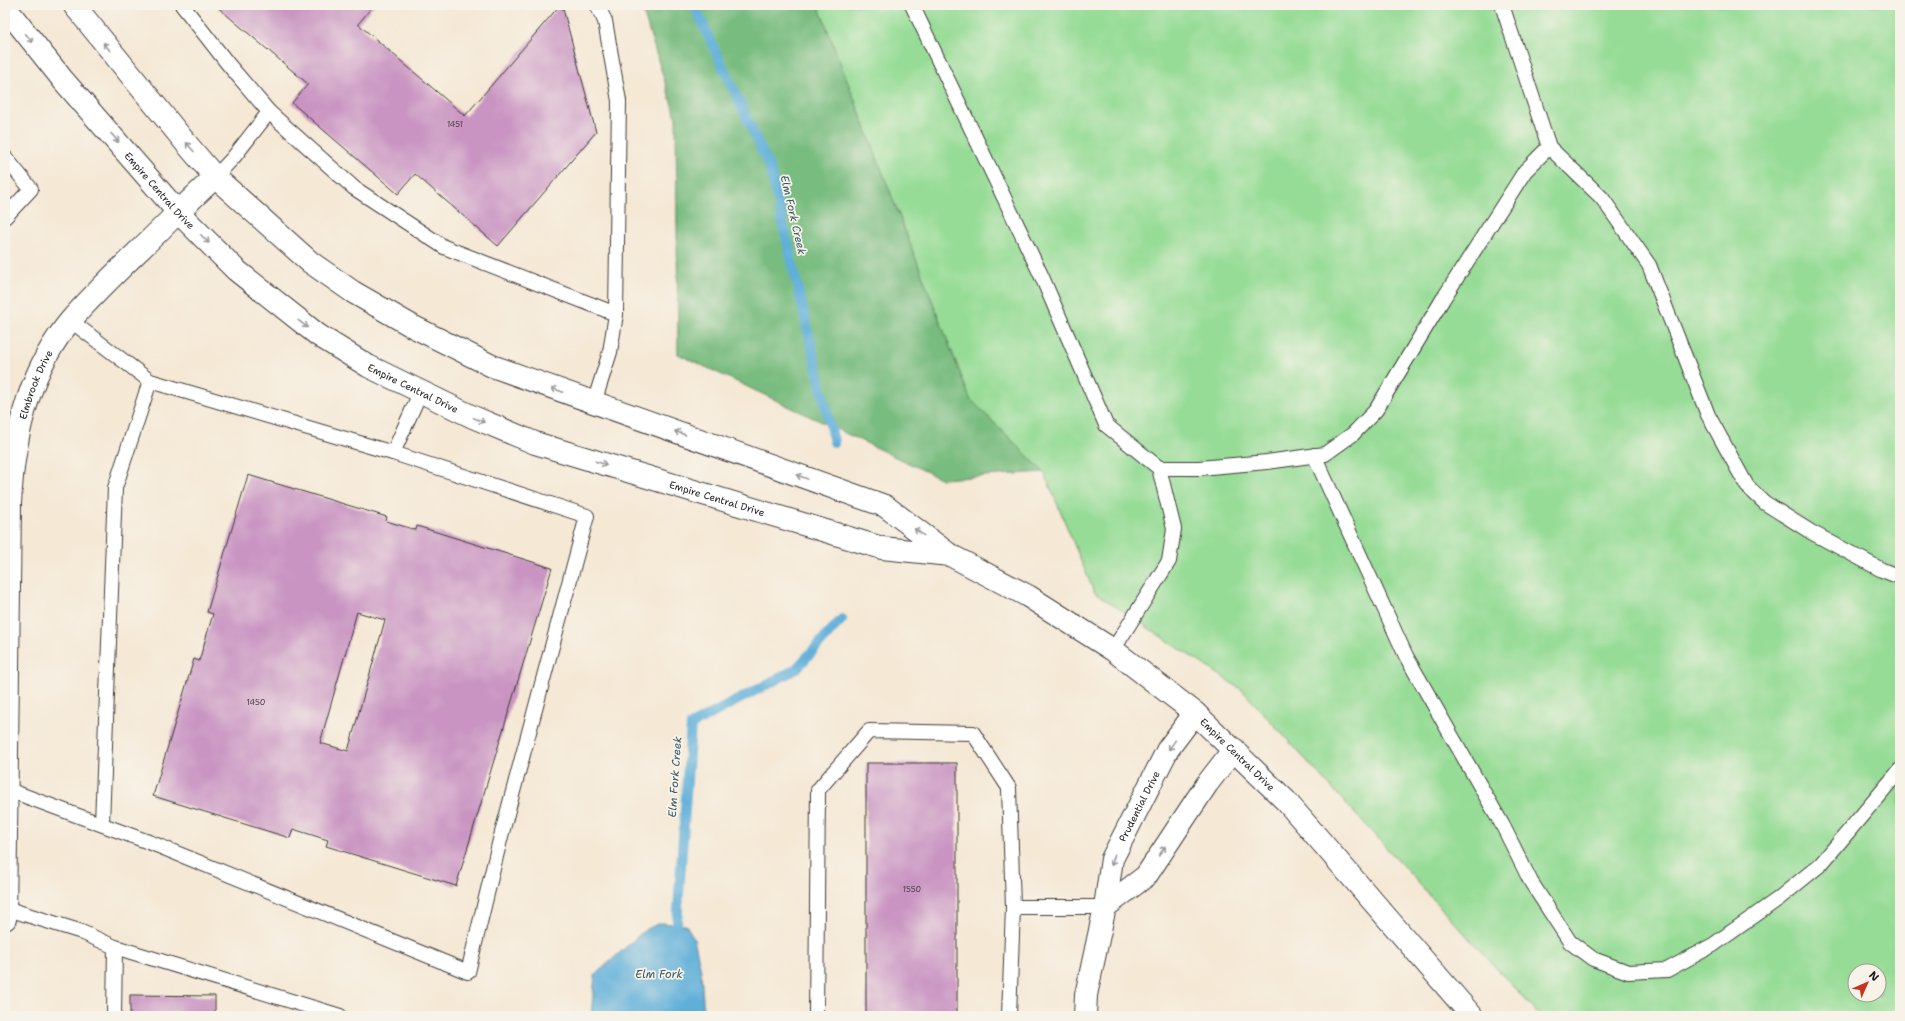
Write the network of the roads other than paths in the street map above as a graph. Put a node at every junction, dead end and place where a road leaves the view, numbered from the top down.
1 (74, 5) edge
2 (182, 5) edge
3 (597, 5) edge
4 (912, 5) edge
5 (1502, 5) edge
6 (5, 7) edge
7 (269, 112) junction
8 (1549, 148) junction
9 (5, 157) edge
10 (215, 176) junction
11 (178, 212) junction
12 (5, 217) edge
13 (616, 314) junction
14 (71, 321) junction
15 (150, 381) junction
16 (420, 393) junction
17 (594, 403) junction
18 (393, 452) junction
19 (1314, 455) junction
20 (1159, 468) junction
21 (7, 545) edge
22 (950, 555) junction
23 (1900, 577) edge
24 (1113, 650) junction
25 (1195, 713) junction
26 (6, 746) edge
27 (1234, 749) junction
28 (1900, 770) edge
29 (6, 789) junction
30 (102, 823) junction
31 (1013, 907) junction
32 (1105, 907) junction
33 (5, 908) edge
34 (5, 919) edge
35 (115, 947) junction
36 (114, 1016) edge
37 (340, 1016) edge
38 (816, 1016) edge
39 (1009, 1016) edge
40 (1085, 1016) edge
41 (1472, 1016) edge

10 -> 1 street, Empire Central Drive
2 - 7 lane
3 - 13 lane
4 - 20 lane
5 - 8 lane
6 -> 11 street, Empire Central Drive
7 - 10 lane
7 - 13 lane
8 - 19 lane
8 - 23 lane
9 - 12 lane
10 - 11 street, Elmbrook Drive
17 -> 10 street, Empire Central Drive
11 - 14 street, Elmbrook Drive
11 -> 16 street, Empire Central Drive
13 - 17 lane
14 - 15 lane
14 - 21 street, Elmbrook Drive
15 - 18 lane
15 - 30 lane
16 - 18 lane
16 -> 22 street, Empire Central Drive
22 -> 17 street, Empire Central Drive
18 - 30 lane
19 - 20 lane
19 - 28 lane
20 - 24 lane
21 - 26 street, Elmbrook Drive
22 - 24 street, Empire Central Drive
24 - 25 street, Empire Central Drive
25 - 27 street, Empire Central Drive
25 -> 32 street, Prudential Drive
26 - 29 street, Elmbrook Drive
32 -> 27 street
27 - 41 street, Empire Central Drive
29 - 30 lane
29 - 33 street, Elmbrook Drive
31 - 32 lane
31 - 38 lane
31 - 39 lane
32 - 40 street, Prudential Drive
33 - 34 street, Elmbrook Drive
33 - 35 lane
35 - 36 lane
35 - 37 lane

